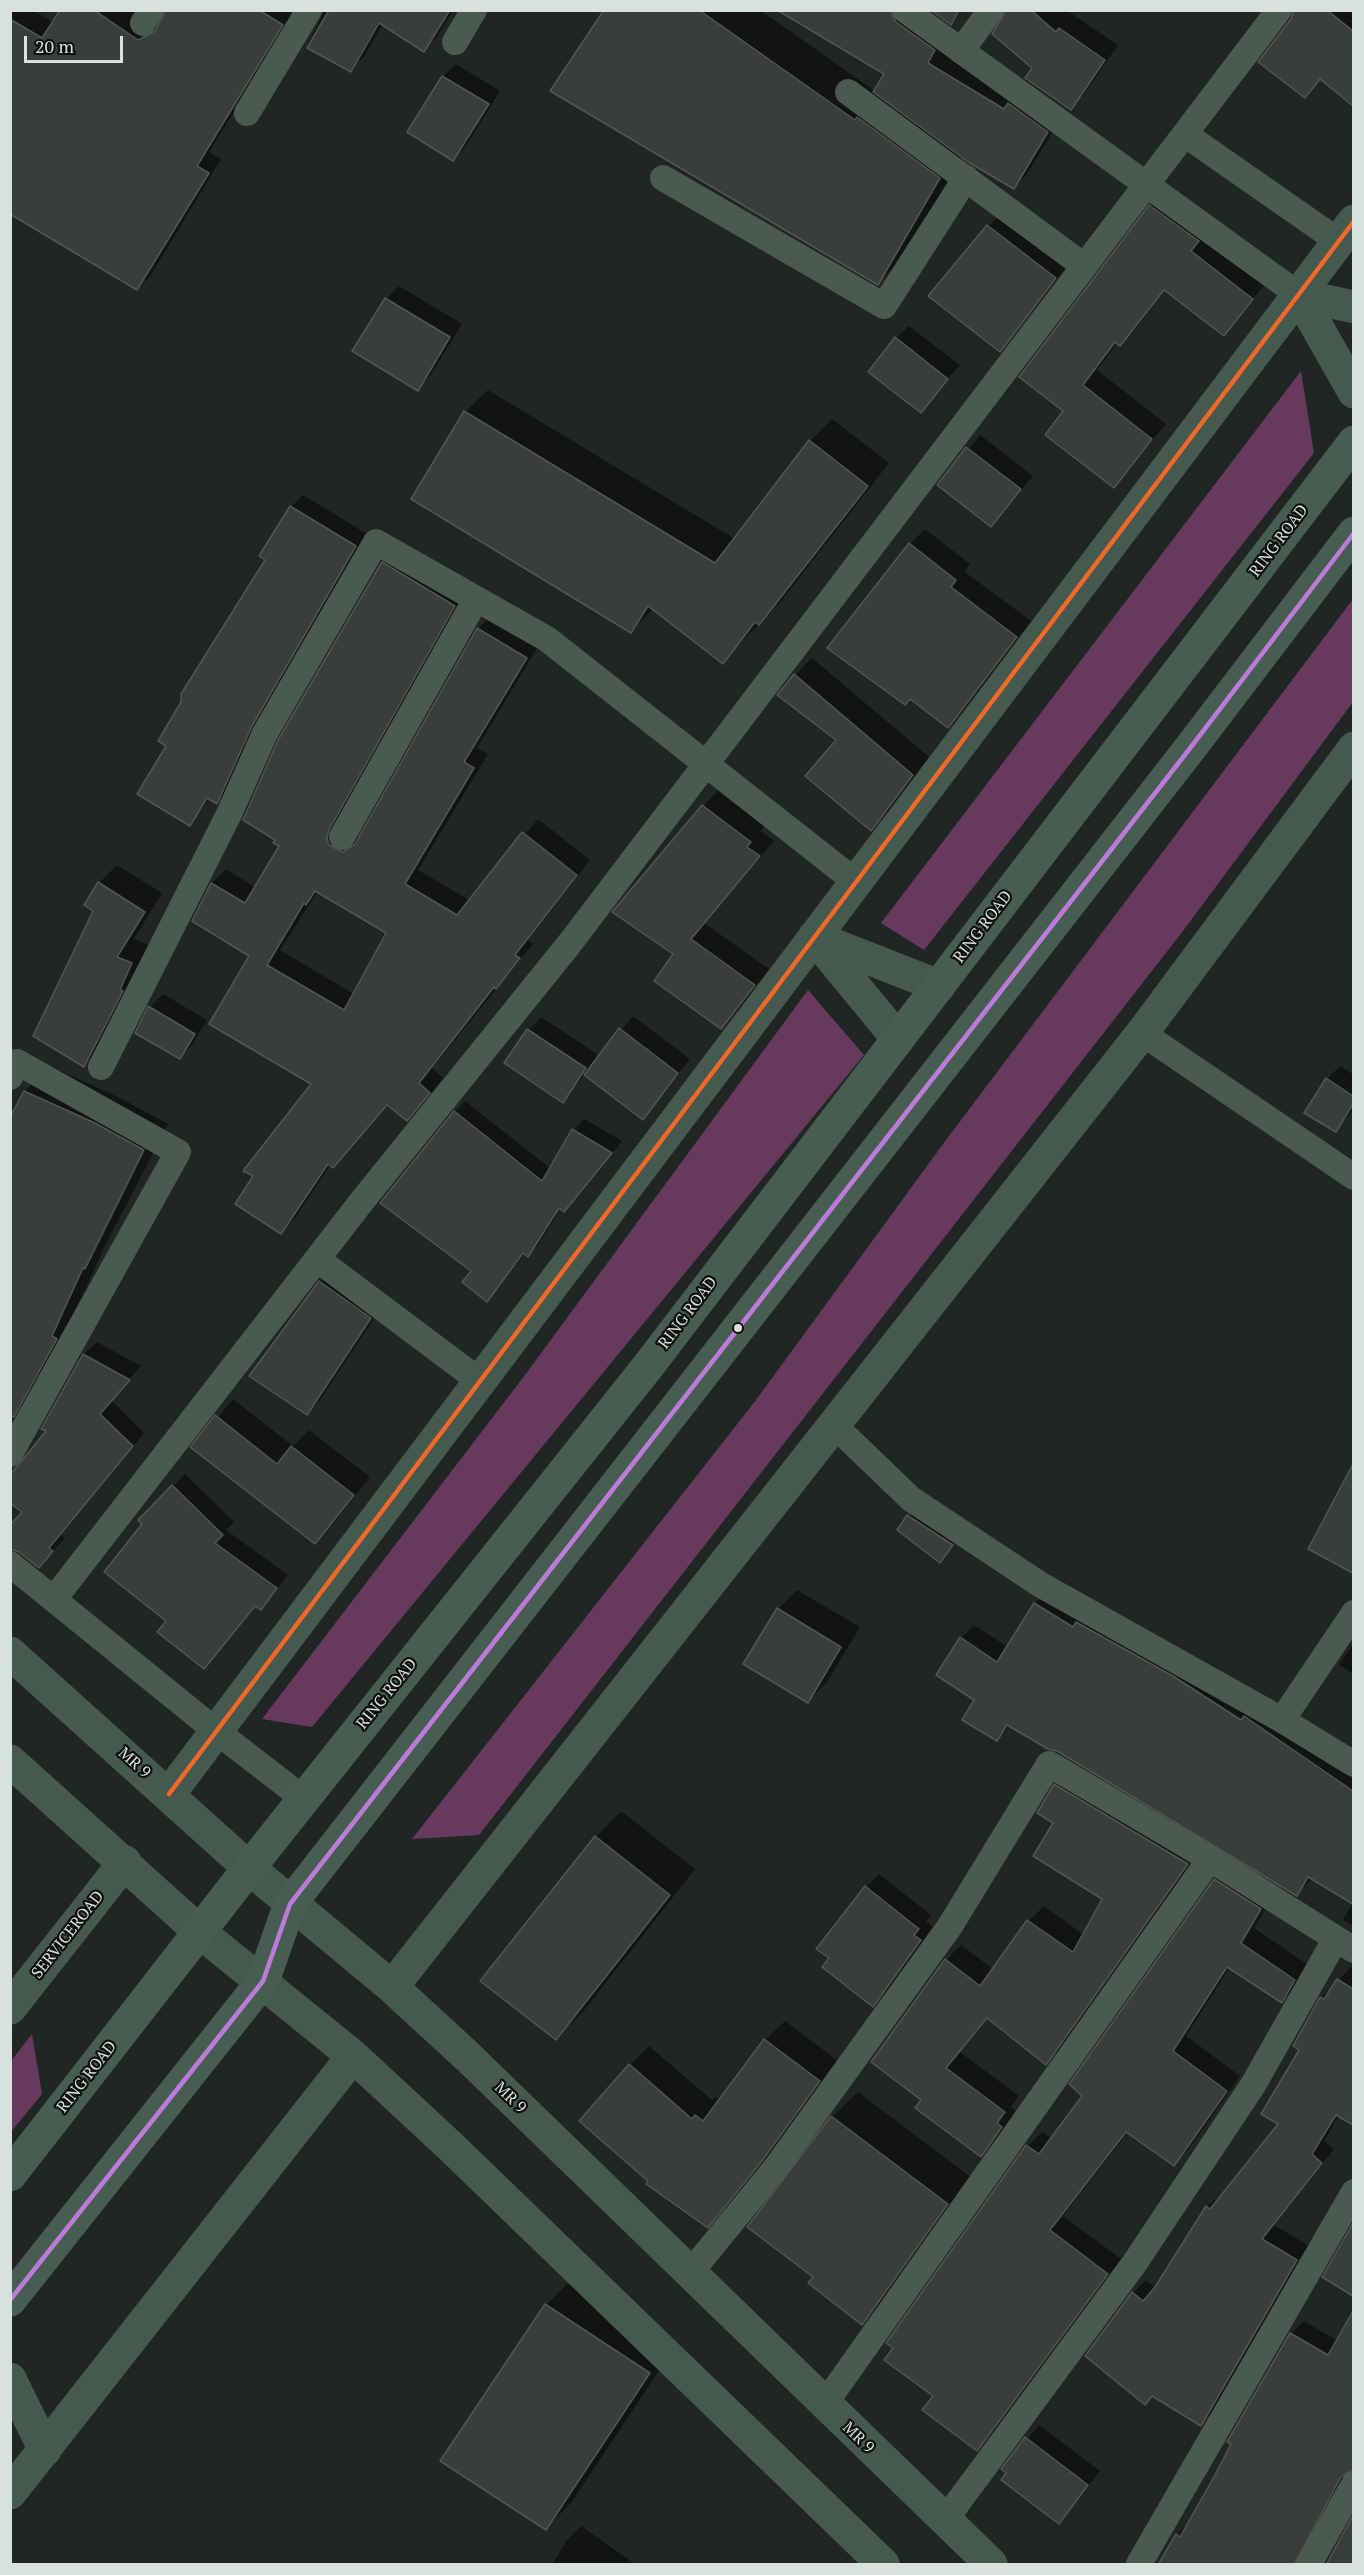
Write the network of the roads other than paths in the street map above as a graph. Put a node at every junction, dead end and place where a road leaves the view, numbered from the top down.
1 (309, 10) edge
2 (474, 10) edge
3 (906, 10) edge
4 (991, 10) edge
5 (1279, 10) edge
6 (455, 42) dead end
7 (961, 51) junction
8 (848, 92) dead end
9 (247, 113) dead end
10 (1186, 135) junction
11 (663, 178) dead end
12 (966, 178) junction
13 (1145, 185) junction
14 (1346, 231) edge
15 (1084, 266) junction
16 (1299, 295) junction
17 (1353, 307) edge
18 (1353, 392) edge
19 (1353, 442) edge
20 (1353, 533) edge
21 (476, 599) junction
22 (1353, 748) edge
23 (706, 762) junction
24 (342, 837) dead end
25 (856, 882) junction
26 (814, 937) junction
27 (939, 986) junction
28 (1142, 1033) junction
29 (898, 1039) junction
30 (101, 1067) dead end
31 (10, 1077) edge
32 (1353, 1177) edge
33 (317, 1259) junction
34 (481, 1382) junction
35 (833, 1424) junction
36 (10, 1454) edge
37 (10, 1564) edge
38 (54, 1599) junction
39 (1353, 1613) edge
40 (10, 1653) edge
41 (1282, 1720) junction
42 (216, 1731) junction
43 (10, 1761) edge
44 (1353, 1764) edge
45 (169, 1794) junction
46 (304, 1799) junction
47 (1210, 1859) junction
48 (125, 1862) junction
49 (249, 1868) junction
50 (290, 1904) junction
51 (201, 1933) junction
52 (1344, 1945) edge
53 (263, 1981) junction
54 (392, 1987) junction
55 (10, 2008) edge
56 (353, 2056) junction
57 (10, 2175) edge
58 (1353, 2193) edge
59 (690, 2273) junction
60 (10, 2300) edge
61 (10, 2379) edge
62 (824, 2405) junction
63 (28, 2460) edge
64 (1353, 2484) edge
65 (10, 2493) edge
66 (945, 2520) junction
67 (884, 2565) edge
68 (991, 2565) edge
69 (1139, 2565) edge
70 (1309, 2565) edge

1 - 9 street
2 - 6 street
3 - 7 street
4 - 7 street
5 - 10 street
7 - 13 street
8 - 12 street
10 - 13 street
10 - 14 street
11 - 12 street
12 - 15 street
13 - 15 street
13 - 16 street
14 - 16 street
15 - 23 street
16 - 17 street
16 - 18 street
16 - 25 street
19 - 27 main road, RING ROAD
20 - 50 main road
21 - 23 street
21 - 24 street
21 - 30 street
22 - 28 street
23 - 25 street
23 - 33 street
25 - 26 street
26 - 27 street
26 - 29 street
26 - 34 street
27 - 29 main road, RING ROAD
28 - 32 street
28 - 35 street
29 - 46 main road, RING ROAD
31 - 36 street
33 - 34 street
33 - 38 street
34 - 42 street
35 - 41 street
35 - 54 street
37 - 38 street
38 - 42 street
39 - 41 street
40 - 45 street, MR 9
41 - 44 street
42 - 45 street
42 - 46 street
43 - 48 street
45 - 49 street, MR 9
46 - 49 main road, RING ROAD
47 - 52 street
47 - 59 street
47 - 62 street
48 - 51 street
48 - 55 street, SERVICEROAD
49 - 50 street, MR 9
49 - 51 main road, RING ROAD
50 - 53 main road
50 - 54 street, MR 9
51 - 53 street
51 - 57 main road, RING ROAD
52 - 66 street
53 - 56 street
53 - 60 main road
54 - 59 street, MR 9
56 - 63 street
56 - 67 street
58 - 69 street
59 - 62 street, MR 9
61 - 63 street
62 - 66 street, MR 9
63 - 65 street
64 - 70 street
66 - 68 street, MR 9

